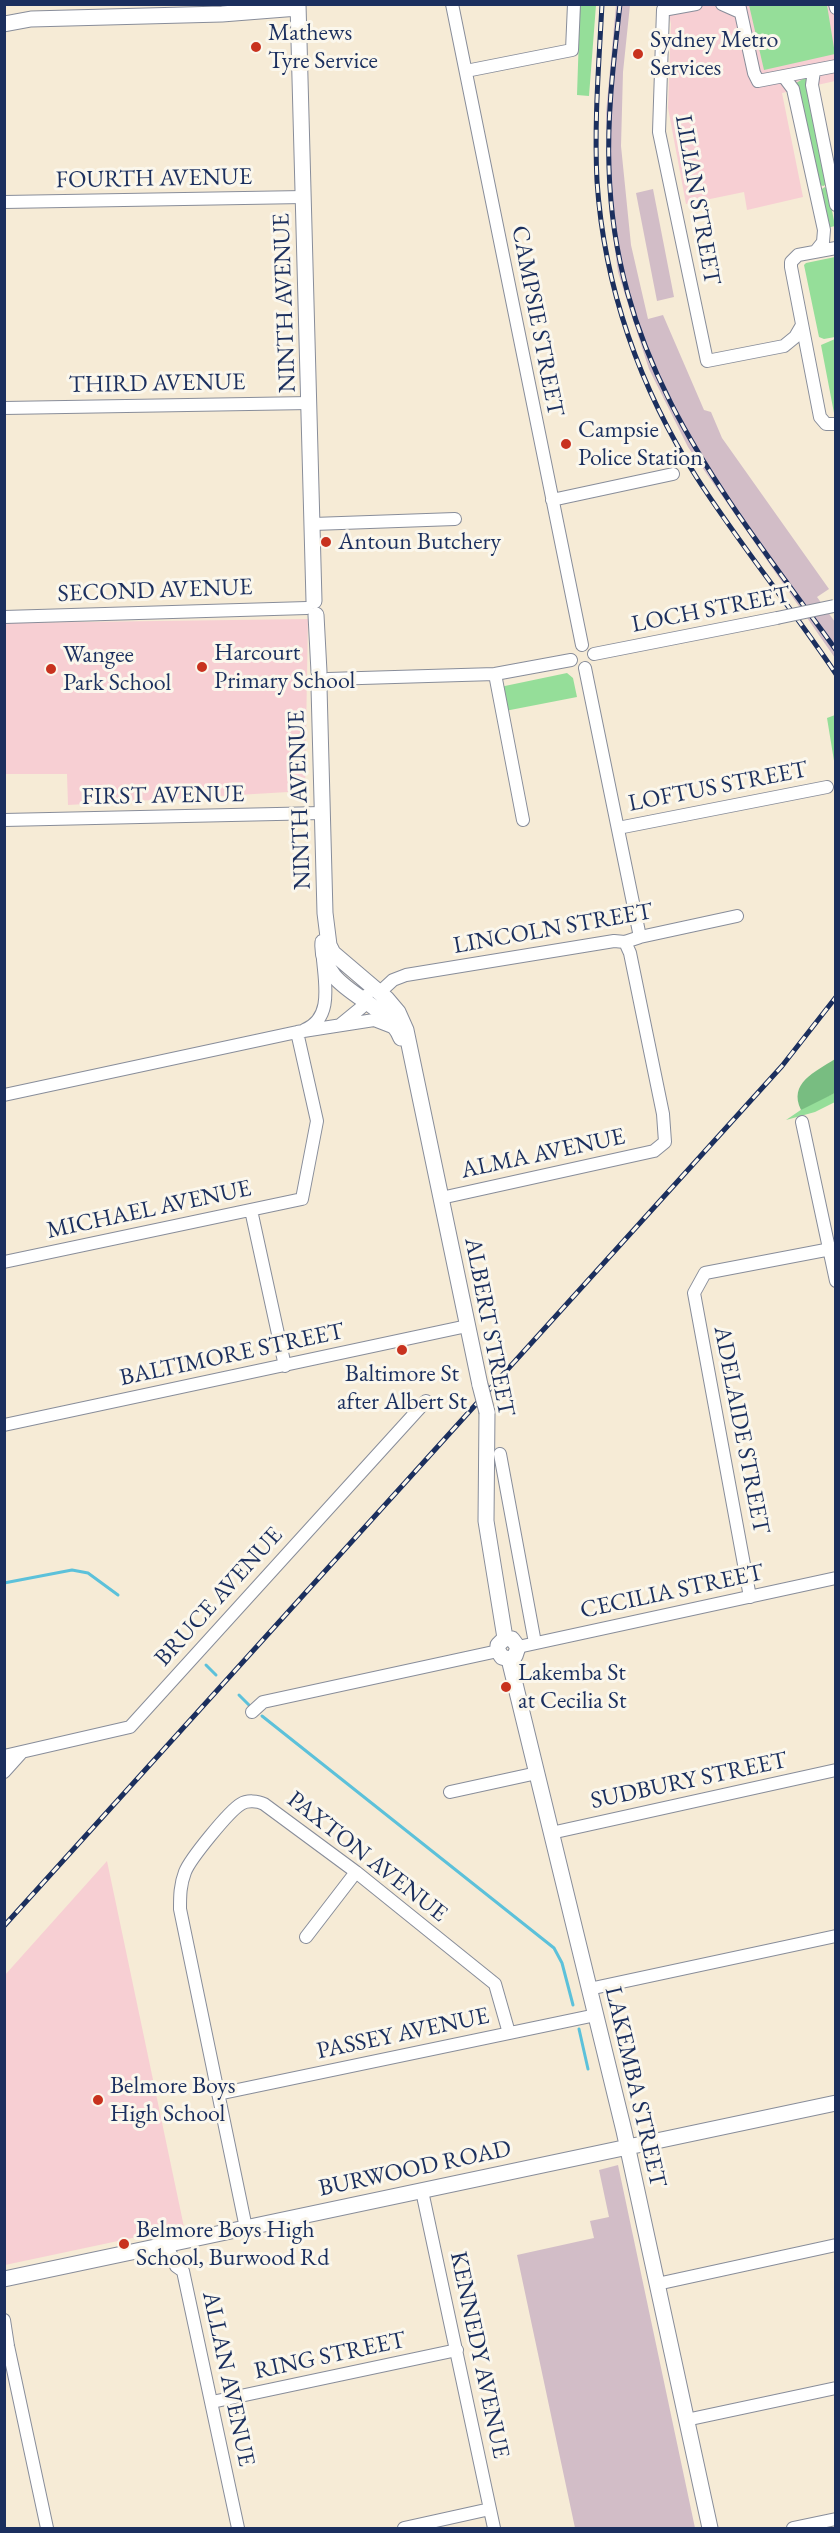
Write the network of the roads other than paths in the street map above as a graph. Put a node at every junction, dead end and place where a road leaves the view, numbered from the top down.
1 (452, 4) edge
2 (574, 4) edge
3 (696, 4) edge
4 (722, 4) edge
5 (298, 6) edge
6 (740, 8) edge
7 (4, 15) edge
8 (31, 19) junction
9 (4, 24) edge
10 (836, 66) edge
11 (466, 71) junction
12 (814, 71) junction
13 (784, 77) junction
14 (304, 197) junction
15 (4, 202) edge
16 (836, 205) edge
17 (836, 248) edge
18 (815, 252) junction
19 (802, 325) junction
20 (784, 346) junction
21 (809, 359) junction
22 (310, 403) junction
23 (4, 408) edge
24 (836, 424) edge
25 (673, 474) dead end
26 (552, 500) junction
27 (455, 519) dead end
28 (313, 524) junction
29 (835, 606) edge
30 (313, 608) junction
31 (4, 617) edge
32 (582, 645) junction
33 (594, 654) junction
34 (571, 660) junction
35 (585, 668) junction
36 (495, 674) junction
37 (322, 679) junction
38 (827, 787) dead end
39 (322, 813) junction
40 (4, 820) edge
41 (523, 820) dead end
42 (618, 828) junction
43 (325, 913) junction
44 (737, 916) dead end
45 (640, 937) junction
46 (625, 942) junction
47 (323, 948) junction
48 (345, 965) junction
49 (380, 992) junction
50 (366, 1002) junction
51 (338, 1027) junction
52 (297, 1032) junction
53 (399, 1034) junction
54 (4, 1095) edge
55 (420, 1098) junction
56 (802, 1122) dead end
57 (441, 1198) junction
58 (251, 1210) junction
59 (832, 1249) edge
60 (4, 1262) edge
61 (836, 1281) edge
62 (467, 1326) junction
63 (285, 1366) junction
64 (426, 1401) dead end
65 (4, 1425) edge
66 (500, 1454) dead end
67 (836, 1578) edge
68 (750, 1597) junction
69 (536, 1643) junction
70 (507, 1649) junction
71 (252, 1712) dead end
72 (22, 1752) junction
73 (4, 1756) edge
74 (836, 1770) edge
75 (4, 1772) edge
76 (537, 1773) junction
77 (450, 1792) dead end
78 (552, 1833) junction
79 (356, 1872) junction
80 (836, 1936) edge
81 (306, 1937) dead end
82 (589, 1989) junction
83 (596, 2015) junction
84 (509, 2033) junction
85 (218, 2094) junction
86 (836, 2103) edge
87 (627, 2147) junction
88 (422, 2191) junction
89 (246, 2228) junction
90 (167, 2244) junction
91 (836, 2245) edge
92 (4, 2279) edge
93 (657, 2284) junction
94 (4, 2320) edge
95 (6, 2343) edge
96 (457, 2350) junction
97 (836, 2388) edge
98 (212, 2402) junction
99 (686, 2420) junction
100 (490, 2509) junction
101 (836, 2519) edge
102 (47, 2529) edge
103 (238, 2529) edge
104 (404, 2529) edge
105 (494, 2529) edge
106 (710, 2529) edge
107 (793, 2529) edge

1 - 11 street, CAMPSIE STREET
2 - 11 street
3 - 20 street, LILIAN STREET
4 - 6 street
5 - 8 main road
5 - 14 main road, NINTH AVENUE
6 - 13 street
7 - 8 main road
8 - 9 main road
10 - 12 street
11 - 26 street, CAMPSIE STREET
12 - 13 street
12 - 16 street
13 - 18 street
14 - 15 street, FOURTH AVENUE
14 - 22 main road, NINTH AVENUE
17 - 18 street
18 - 19 street
19 - 20 street
19 - 21 street
20 - 21 street
21 - 24 street
22 - 23 street, THIRD AVENUE
22 - 28 main road, NINTH AVENUE
25 - 26 street
26 - 32 street, CAMPSIE STREET
27 - 28 street
28 - 30 main road, NINTH AVENUE
29 - 33 street, LOCH STREET, bridge
30 - 31 street, SECOND AVENUE
30 - 37 main road, NINTH AVENUE
32 - 33 street
32 - 34 street
33 - 35 street
34 - 35 street
34 - 36 street
35 - 42 street
36 - 37 street
36 - 41 street
37 - 39 main road, NINTH AVENUE
38 - 42 street, LOFTUS STREET
39 - 40 street, FIRST AVENUE
39 - 43 main road, NINTH AVENUE
42 - 45 street
43 - 47 main road, ALBERT STREET
43 - 48 main road, ALBERT STREET
44 - 45 street, LINCOLN STREET
45 - 46 street, LINCOLN STREET
46 - 49 street, LINCOLN STREET
46 - 57 street, ALMA AVENUE
47 - 50 main road, ALBERT STREET
47 - 52 street
48 - 49 main road, ALBERT STREET
48 - 50 street
49 - 55 main road, ALBERT STREET
50 - 51 street
50 - 53 main road, ALBERT STREET
51 - 52 street
51 - 53 street
52 - 54 street
52 - 58 street, MICHAEL AVENUE
53 - 55 main road, ALBERT STREET
55 - 57 main road, ALBERT STREET
56 - 59 street
57 - 62 main road, ALBERT STREET
58 - 60 street, MICHAEL AVENUE
58 - 63 street
59 - 61 street
59 - 68 street, ADELAIDE STREET
62 - 63 street, BALTIMORE STREET
62 - 70 main road, ALBERT STREET, bridge
63 - 65 street, BALTIMORE STREET
64 - 72 street, BRUCE AVENUE
66 - 69 street, ALBERT STREET
67 - 68 street, CECILIA STREET
68 - 69 street, CECILIA STREET
69 - 70 street, CECILIA STREET
70 - 71 street, CECILIA STREET
70 - 76 main road, LAKEMBA STREET
72 - 73 street, BRUCE AVENUE
72 - 75 street
74 - 78 street, SUDBURY STREET
76 - 77 street
76 - 78 main road, LAKEMBA STREET
78 - 82 main road, LAKEMBA STREET
79 - 81 street
79 - 84 street, PAXTON AVENUE
79 - 85 street, PAXTON AVENUE
80 - 82 street
82 - 83 main road, LAKEMBA STREET
83 - 84 street, PASSEY AVENUE
83 - 87 main road, LAKEMBA STREET
84 - 85 street, PASSEY AVENUE
85 - 89 street, PAXTON AVENUE
86 - 87 main road, BURWOOD ROAD
87 - 88 main road, BURWOOD ROAD
87 - 93 main road, LAKEMBA STREET
88 - 89 main road, BURWOOD ROAD
88 - 96 street, KENNEDY AVENUE
89 - 90 main road, BURWOOD ROAD
90 - 92 main road, BURWOOD ROAD
90 - 98 street, ALLAN AVENUE
91 - 93 street
93 - 99 main road, LAKEMBA STREET
94 - 95 street
95 - 102 street
96 - 98 street, RING STREET
96 - 100 street, KENNEDY AVENUE
97 - 99 street
98 - 103 street, ALLAN AVENUE
99 - 106 main road, LAKEMBA STREET
100 - 104 street
100 - 105 street, KENNEDY AVENUE
101 - 107 street

